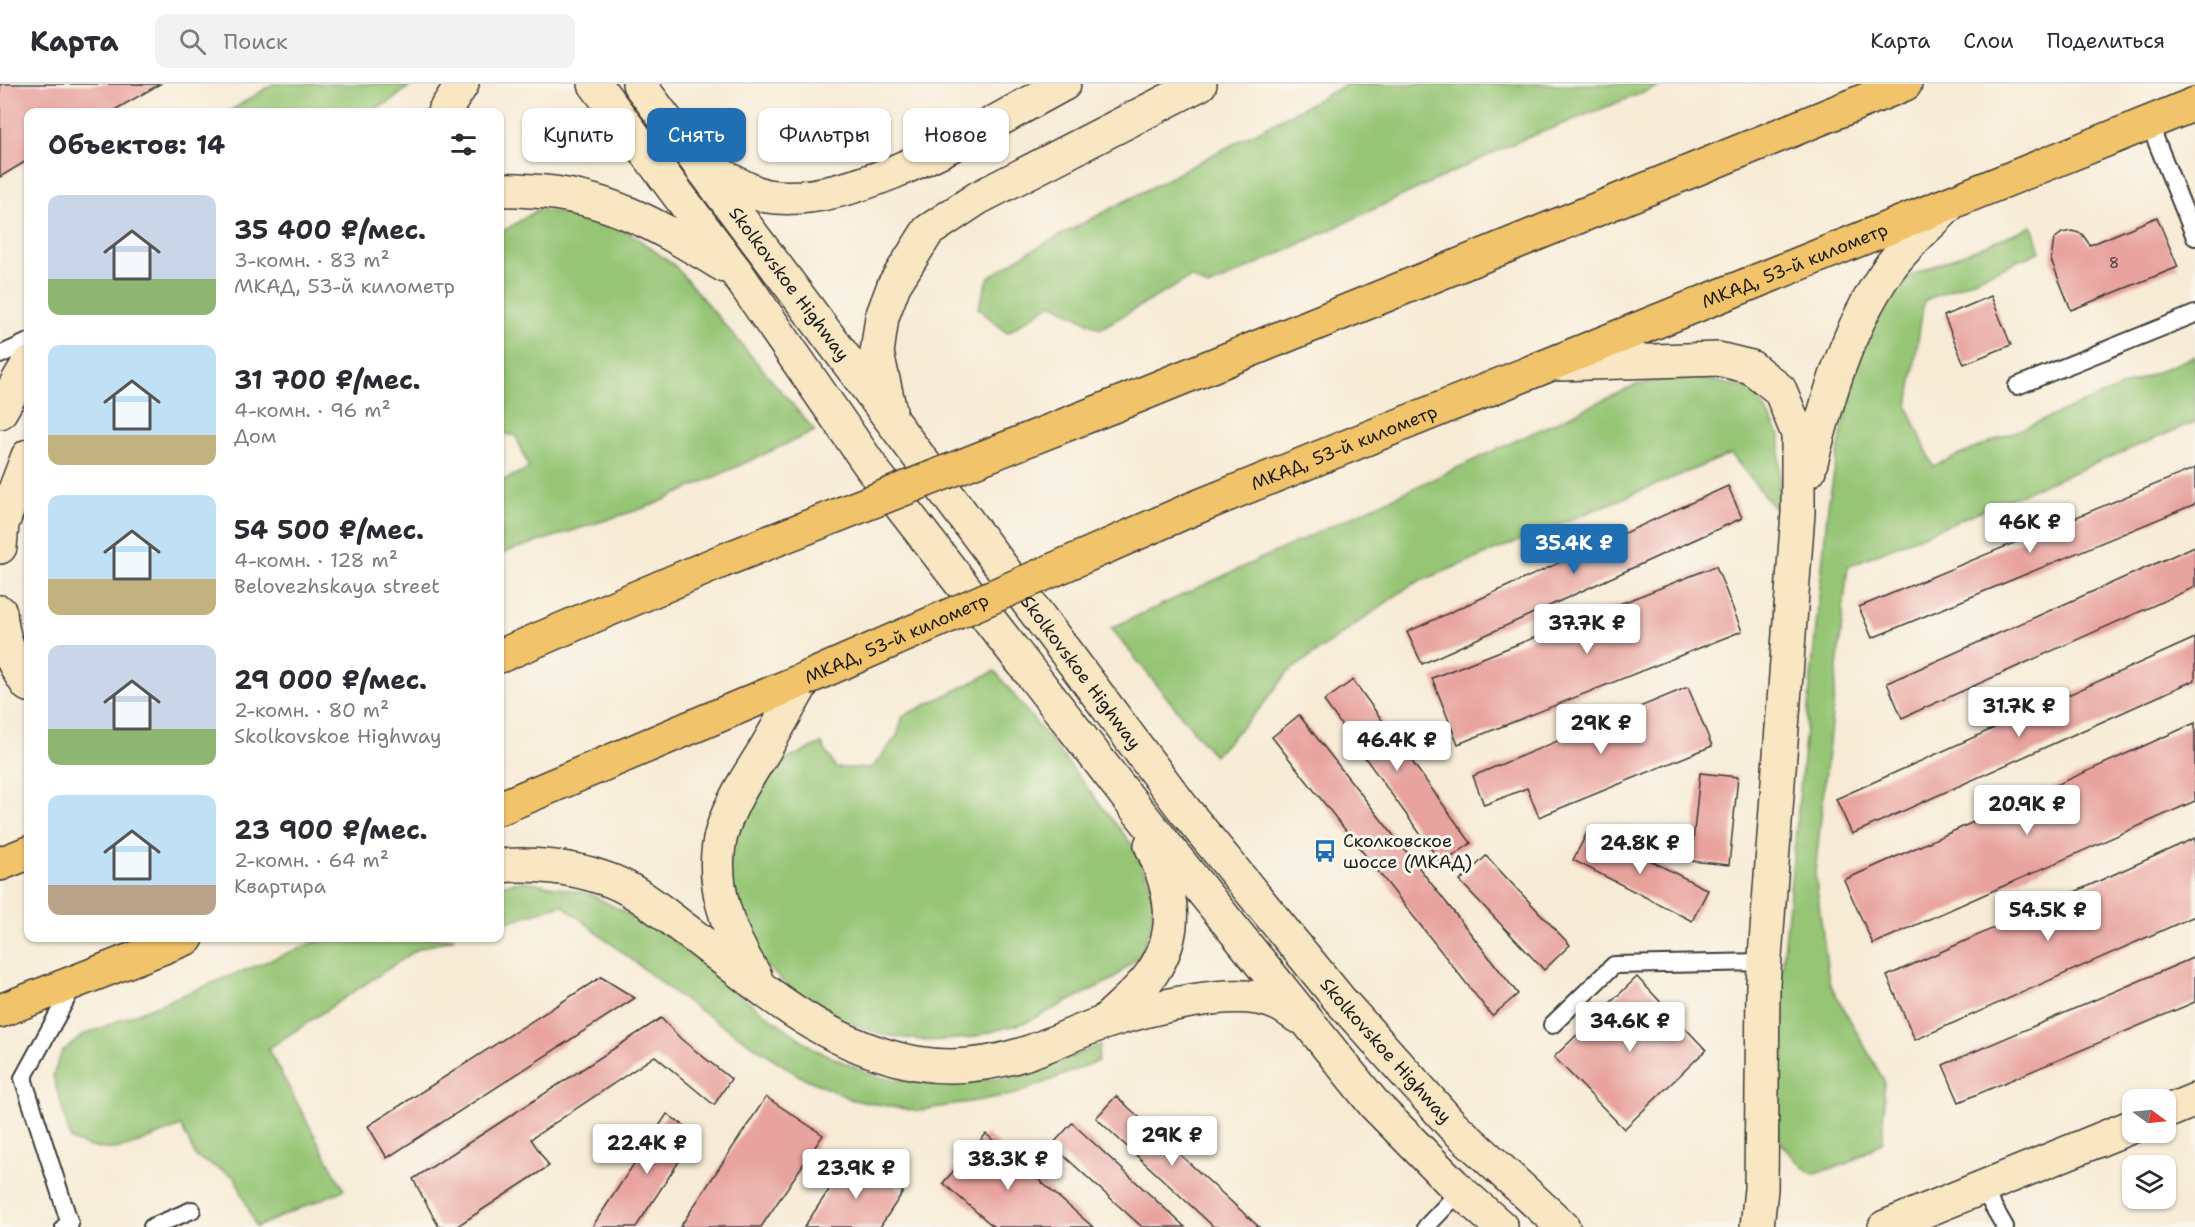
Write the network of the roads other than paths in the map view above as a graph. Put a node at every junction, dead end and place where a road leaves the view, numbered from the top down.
1 (462, 84) edge
2 (595, 84) edge
3 (639, 84) edge
4 (1064, 84) edge
5 (1200, 84) edge
6 (1905, 84) edge
7 (2195, 104) edge
8 (447, 108) edge
9 (2149, 123) junction
10 (698, 163) junction
11 (504, 190) edge
12 (1950, 204) junction
13 (2195, 237) edge
14 (737, 273) junction
15 (2195, 314) edge
16 (24, 344) edge
17 (0, 355) edge
18 (1547, 364) junction
19 (24, 371) edge
20 (2017, 386) dead end
21 (0, 412) edge
22 (894, 425) junction
23 (24, 469) edge
24 (1798, 513) junction
25 (0, 547) edge
26 (0, 612) edge
27 (504, 654) edge
28 (805, 679) junction
29 (24, 680) edge
30 (504, 806) edge
31 (1135, 807) junction
32 (24, 855) edge
33 (0, 864) edge
34 (504, 866) edge
35 (177, 942) edge
36 (1764, 962) junction
37 (75, 982) junction
38 (760, 985) junction
39 (0, 1011) edge
40 (1308, 1023) junction
41 (1102, 1024) junction
42 (1552, 1025) dead end
43 (2195, 1100) edge
44 (2176, 1108) edge
45 (2122, 1130) edge
46 (1982, 1187) junction
47 (1460, 1191) junction
48 (192, 1210) dead end
49 (70, 1226) edge
50 (152, 1227) edge
51 (1426, 1227) edge
52 (1501, 1227) edge
53 (1563, 1227) edge
54 (1757, 1227) edge
55 (1885, 1227) edge
56 (2006, 1227) edge

1 - 8 main road
2 - 14 main road, Skolkovskoe Highway
3 - 10 main road, Skolkovskoe Highway
4 - 10 main road
5 - 22 main road
6 - 27 highway, bridge
7 - 9 highway, МКАД, 53-й километр
9 - 12 highway, МКАД, 53-й километр
9 - 13 lane
10 - 22 main road, Skolkovskoe Highway
11 - 14 main road
12 - 18 highway, МКАД, 53-й километр
12 - 24 main road
14 - 31 main road, Skolkovskoe Highway
15 - 20 lane
16 - 17 lane
18 - 24 main road
18 - 28 highway, МКАД, 53-й километр, bridge
19 - 21 main road
22 - 53 main road, Skolkovskoe Highway
23 - 25 main road
24 - 36 main road
26 - 29 main road
28 - 30 highway, МКАД, 53-й километр
28 - 38 main road
31 - 40 main road, Skolkovskoe Highway
31 - 41 main road
32 - 33 highway
34 - 38 main road
35 - 37 highway
36 - 42 lane
36 - 54 main road
37 - 39 highway
37 - 49 lane
38 - 41 main road
40 - 41 main road
40 - 47 main road, Skolkovskoe Highway
43 - 44 main road
45 - 46 main road
46 - 55 main road
46 - 56 lane
47 - 51 lane
47 - 52 main road, Skolkovskoe Highway
48 - 50 lane

